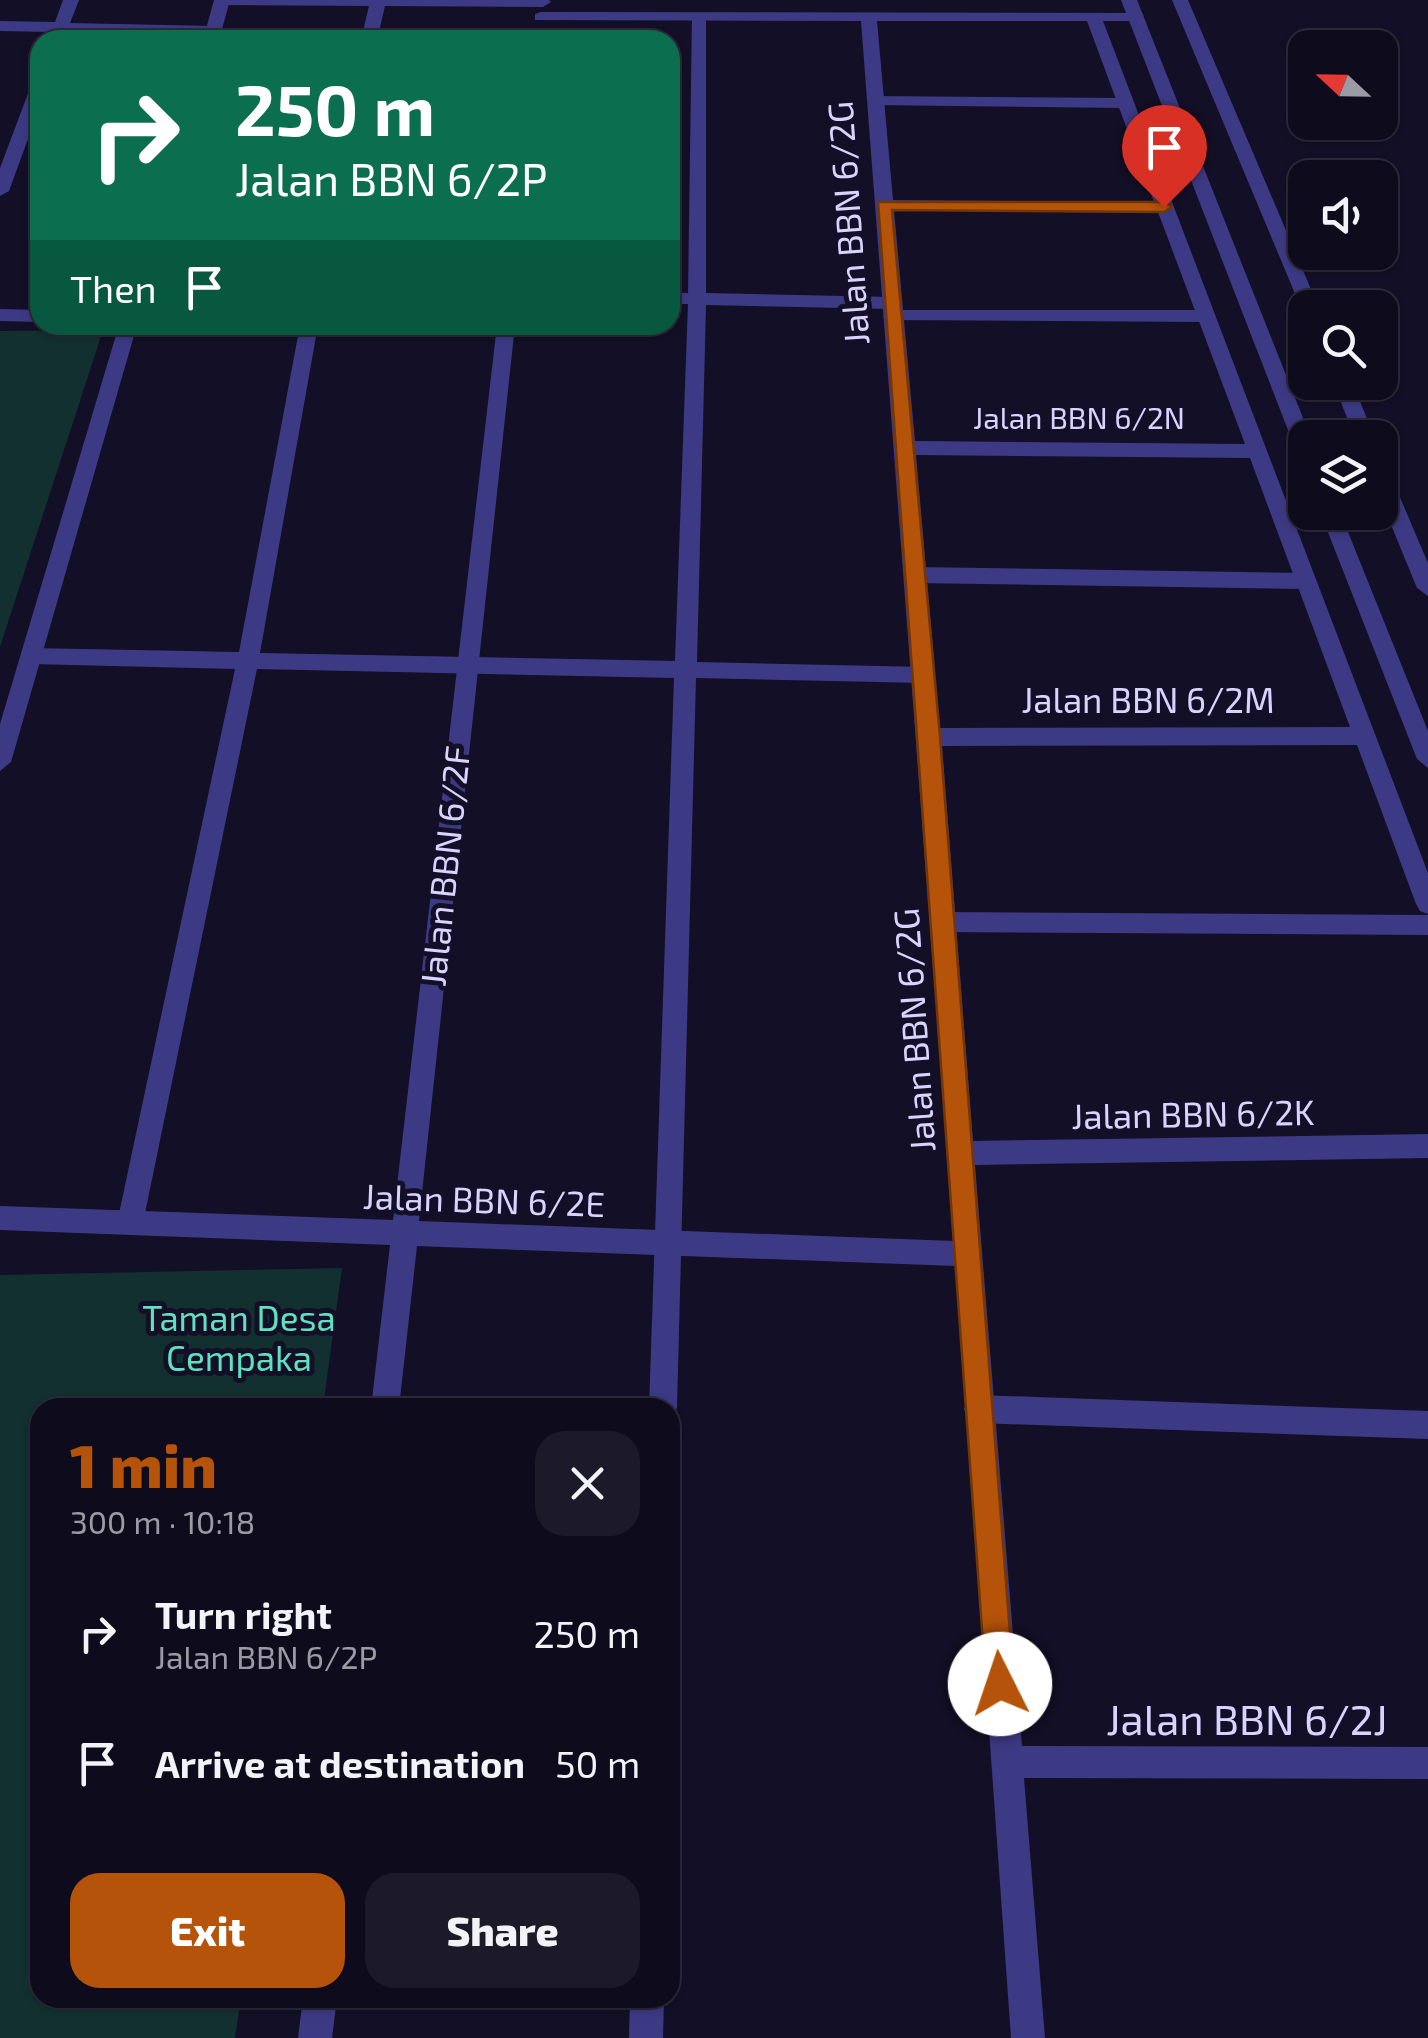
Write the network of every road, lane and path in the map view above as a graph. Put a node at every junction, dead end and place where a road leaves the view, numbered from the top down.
1 (71, 0) edge
2 (222, 0) edge
3 (1180, 0) edge
4 (377, 1) edge
5 (542, 7) edge
6 (1133, 8) edge
7 (698, 18) junction
8 (869, 18) junction
9 (1094, 18) junction
10 (0, 26) edge
11 (30, 30) edge
12 (60, 30) edge
13 (214, 30) edge
14 (371, 30) edge
15 (875, 101) junction
16 (1125, 103) junction
17 (30, 110) edge
18 (0, 191) edge
19 (884, 206) junction
20 (1164, 207) junction
21 (1302, 290) edge
22 (680, 298) edge
23 (697, 298) junction
24 (891, 310) junction
25 (0, 315) edge
26 (30, 316) edge
27 (1204, 316) junction
28 (125, 335) edge
29 (307, 335) edge
30 (505, 335) edge
31 (1294, 420) edge
32 (902, 448) junction
33 (1254, 450) junction
34 (1398, 517) edge
35 (1337, 530) edge
36 (915, 575) junction
37 (1305, 581) junction
38 (1428, 588) edge
39 (31, 656) junction
40 (248, 660) junction
41 (468, 663) junction
42 (685, 669) junction
43 (924, 675) junction
44 (1366, 736) junction
45 (930, 737) junction
46 (1428, 759) edge
47 (0, 762) edge
48 (1428, 904) edge
49 (943, 922) junction
50 (1428, 925) edge
51 (1428, 1146) edge
52 (960, 1154) junction
53 (0, 1218) edge
54 (130, 1223) junction
55 (405, 1232) junction
56 (667, 1243) junction
57 (966, 1254) junction
58 (387, 1398) edge
59 (663, 1398) edge
60 (978, 1409) junction
61 (1428, 1424) edge
62 (1006, 1762) junction
63 (1428, 1763) edge
64 (319, 2008) edge
65 (647, 2008) edge
66 (315, 2038) edge
67 (646, 2038) edge
68 (1028, 2038) edge

1 - 12 street
2 - 4 street
2 - 13 street
3 - 21 street
4 - 5 street
4 - 14 street
5 - 7 street
6 - 9 street
6 - 31 street
7 - 8 street
7 - 23 street
8 - 9 street
8 - 15 street, Jalan BBN 6/2G
9 - 16 street
10 - 11 street
15 - 16 street
15 - 19 street, Jalan BBN 6/2G
16 - 20 street
17 - 18 street
19 - 20 street
19 - 24 street, Jalan BBN 6/2G
20 - 27 street
22 - 23 street
23 - 24 street
23 - 42 street
24 - 27 street
24 - 32 street, Jalan BBN 6/2G
25 - 26 street
27 - 33 street
28 - 39 street
29 - 40 street
30 - 41 street, Jalan BBN 6/2F
32 - 33 street, Jalan BBN 6/2N
32 - 36 street, Jalan BBN 6/2G
33 - 37 street
34 - 38 street
35 - 46 street
36 - 37 street
36 - 43 street, Jalan BBN 6/2G
37 - 44 street
39 - 40 street
39 - 47 street
40 - 41 street
40 - 54 street
41 - 42 street
41 - 55 street, Jalan BBN 6/2F
42 - 43 street
42 - 56 street
43 - 45 street, Jalan BBN 6/2G
44 - 45 street, Jalan BBN 6/2M
44 - 48 street
45 - 49 street, Jalan BBN 6/2G
49 - 50 street
49 - 52 street, Jalan BBN 6/2G
51 - 52 street, Jalan BBN 6/2K
52 - 57 street, Jalan BBN 6/2G
53 - 54 street, Jalan BBN 6/2E
54 - 55 street, Jalan BBN 6/2E
55 - 56 street, Jalan BBN 6/2E
55 - 58 street, Jalan BBN 6/2F
56 - 57 street, Jalan BBN 6/2E
56 - 59 street
57 - 60 street, Jalan BBN 6/2G
60 - 61 street
60 - 62 street, Jalan BBN 6/2G
62 - 63 street, Jalan BBN 6/2J
62 - 68 street, Jalan BBN 6/2G
64 - 66 street
65 - 67 street

